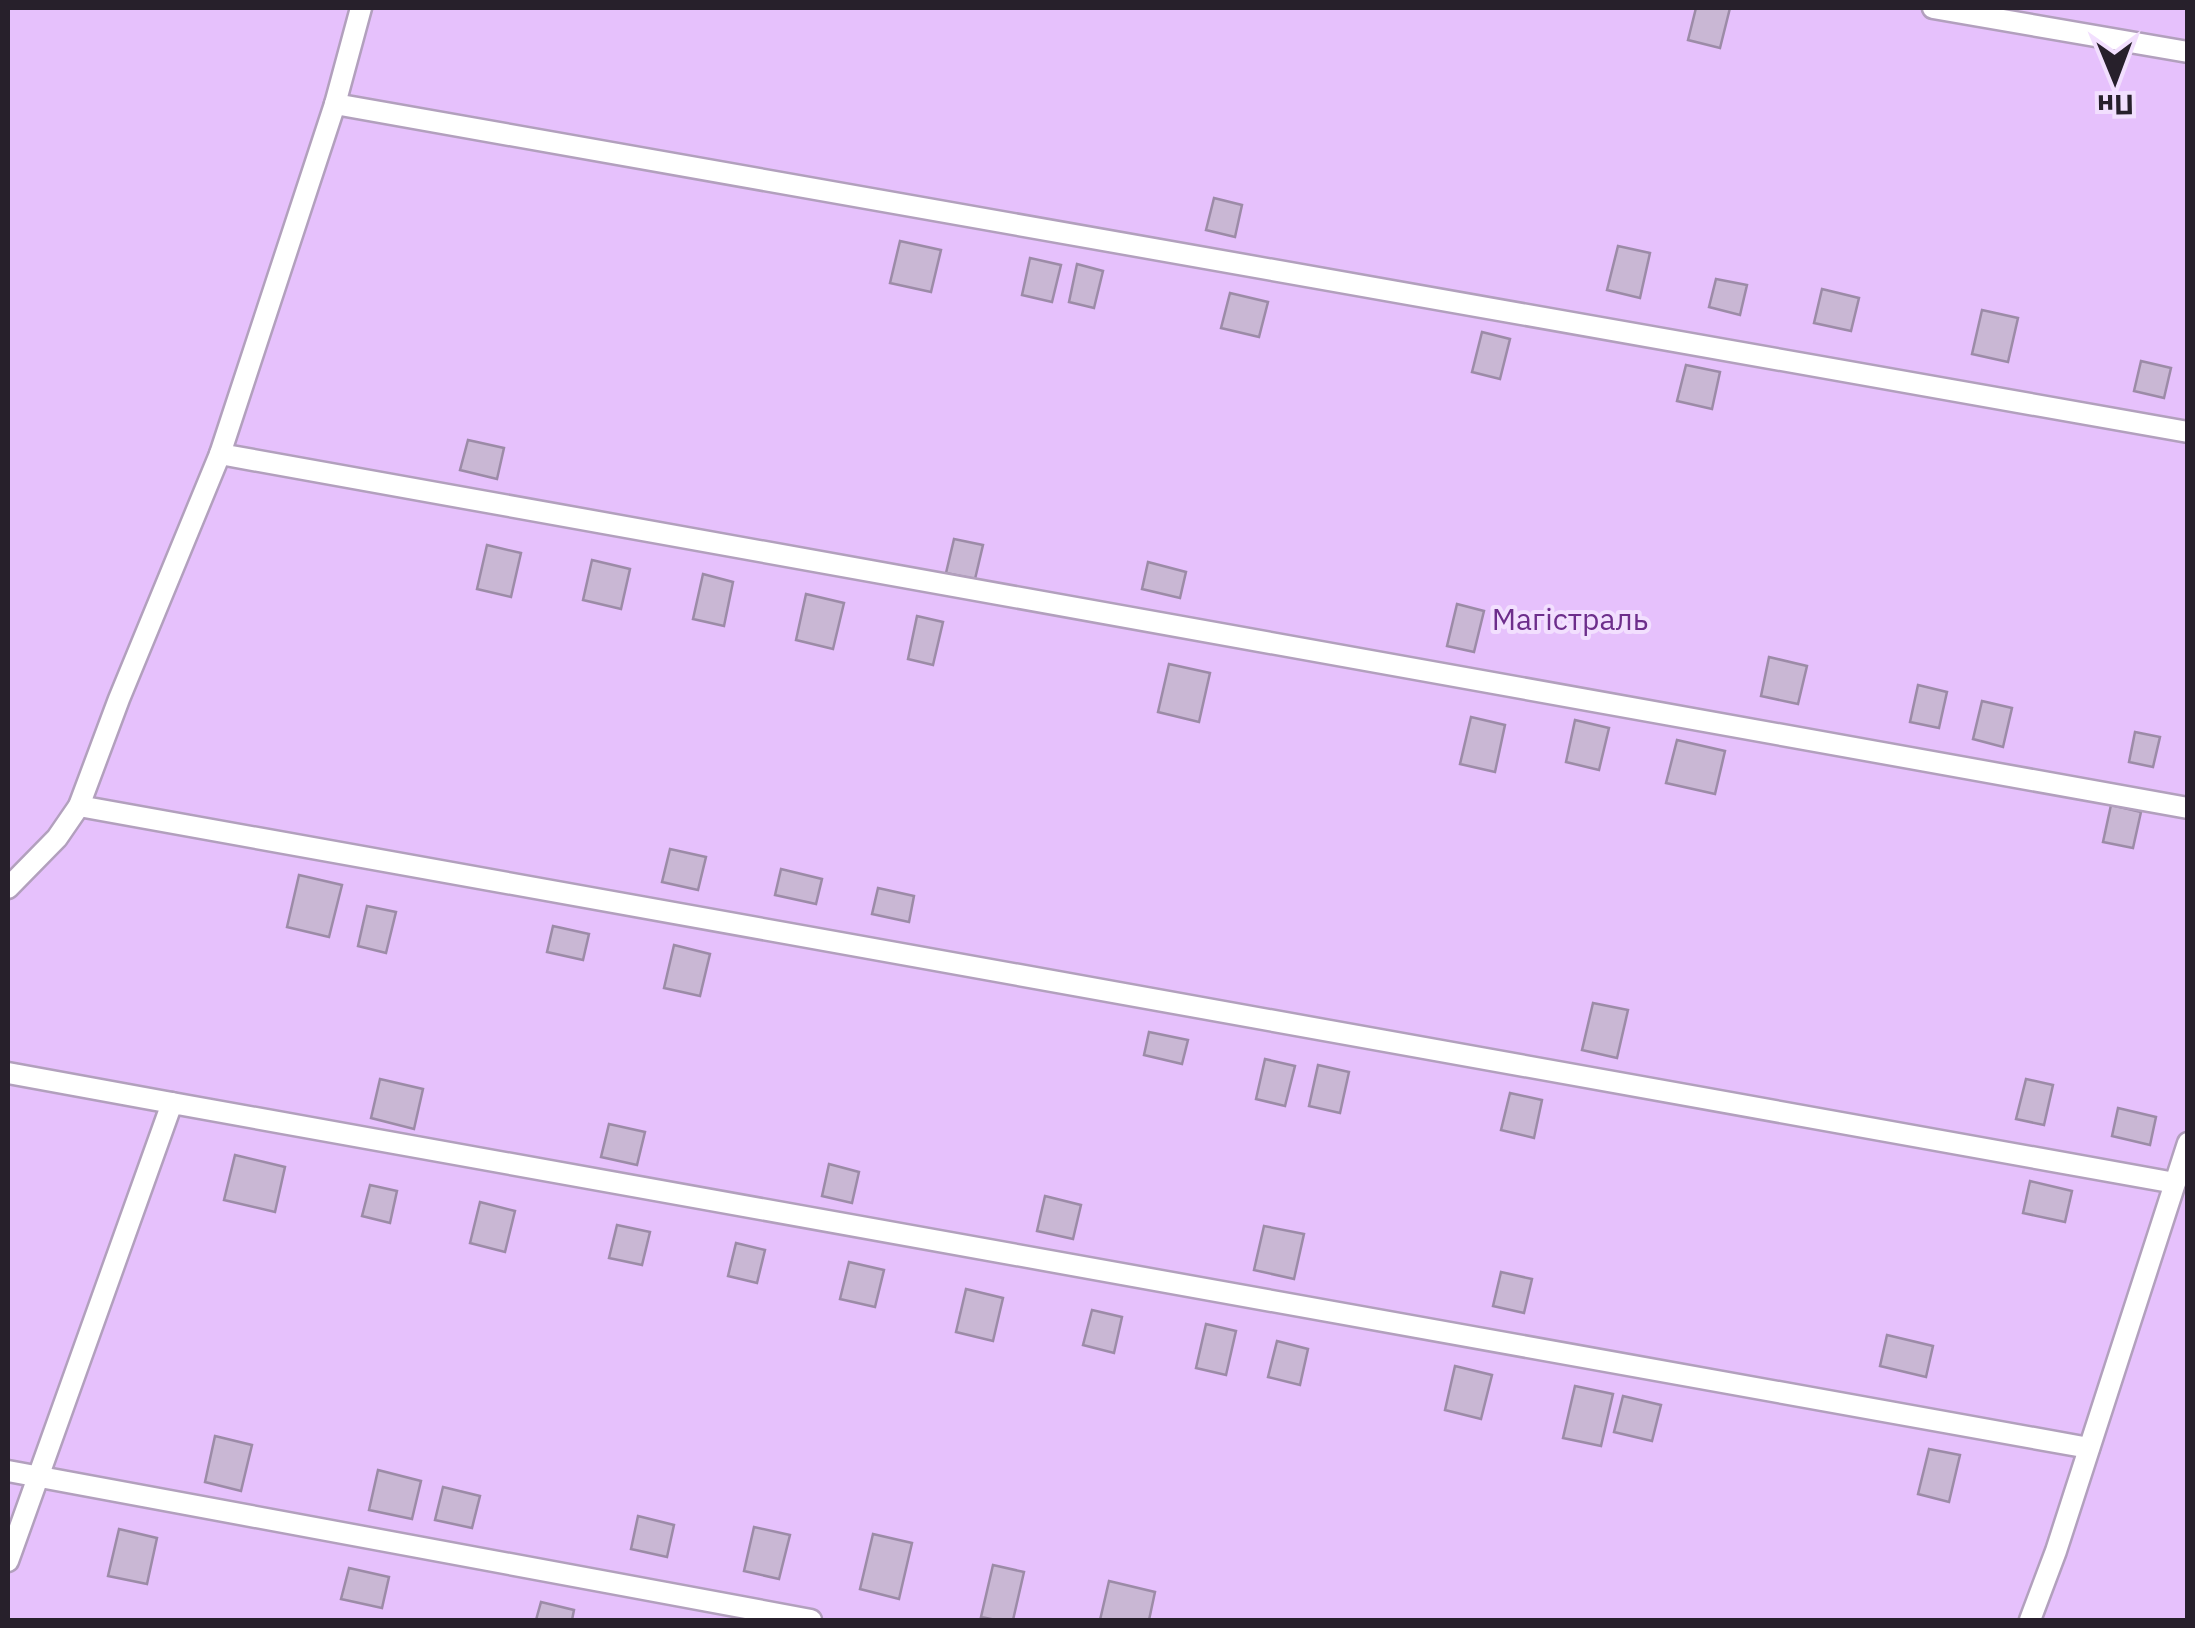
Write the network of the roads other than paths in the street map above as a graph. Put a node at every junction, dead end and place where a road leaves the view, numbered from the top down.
1 (360, 8) edge
2 (1933, 8) edge
3 (2188, 52) edge
4 (336, 104) junction
5 (2188, 432) edge
6 (220, 454) junction
7 (79, 806) junction
8 (2188, 808) edge
9 (8, 888) edge
10 (8, 1073) edge
11 (172, 1103) junction
12 (2188, 1144) edge
13 (2175, 1183) junction
14 (2088, 1448) junction
15 (8, 1471) edge
16 (37, 1477) junction
17 (8, 1561) edge
18 (811, 1620) edge
19 (2030, 1620) edge

1 - 4 lane
2 - 3 lane
4 - 5 lane
4 - 6 lane
6 - 7 lane
6 - 8 lane
7 - 9 lane
7 - 13 lane
10 - 11 lane
11 - 14 lane
11 - 16 lane
12 - 13 lane
13 - 14 lane
14 - 19 lane
15 - 16 lane
16 - 17 lane
16 - 18 lane

